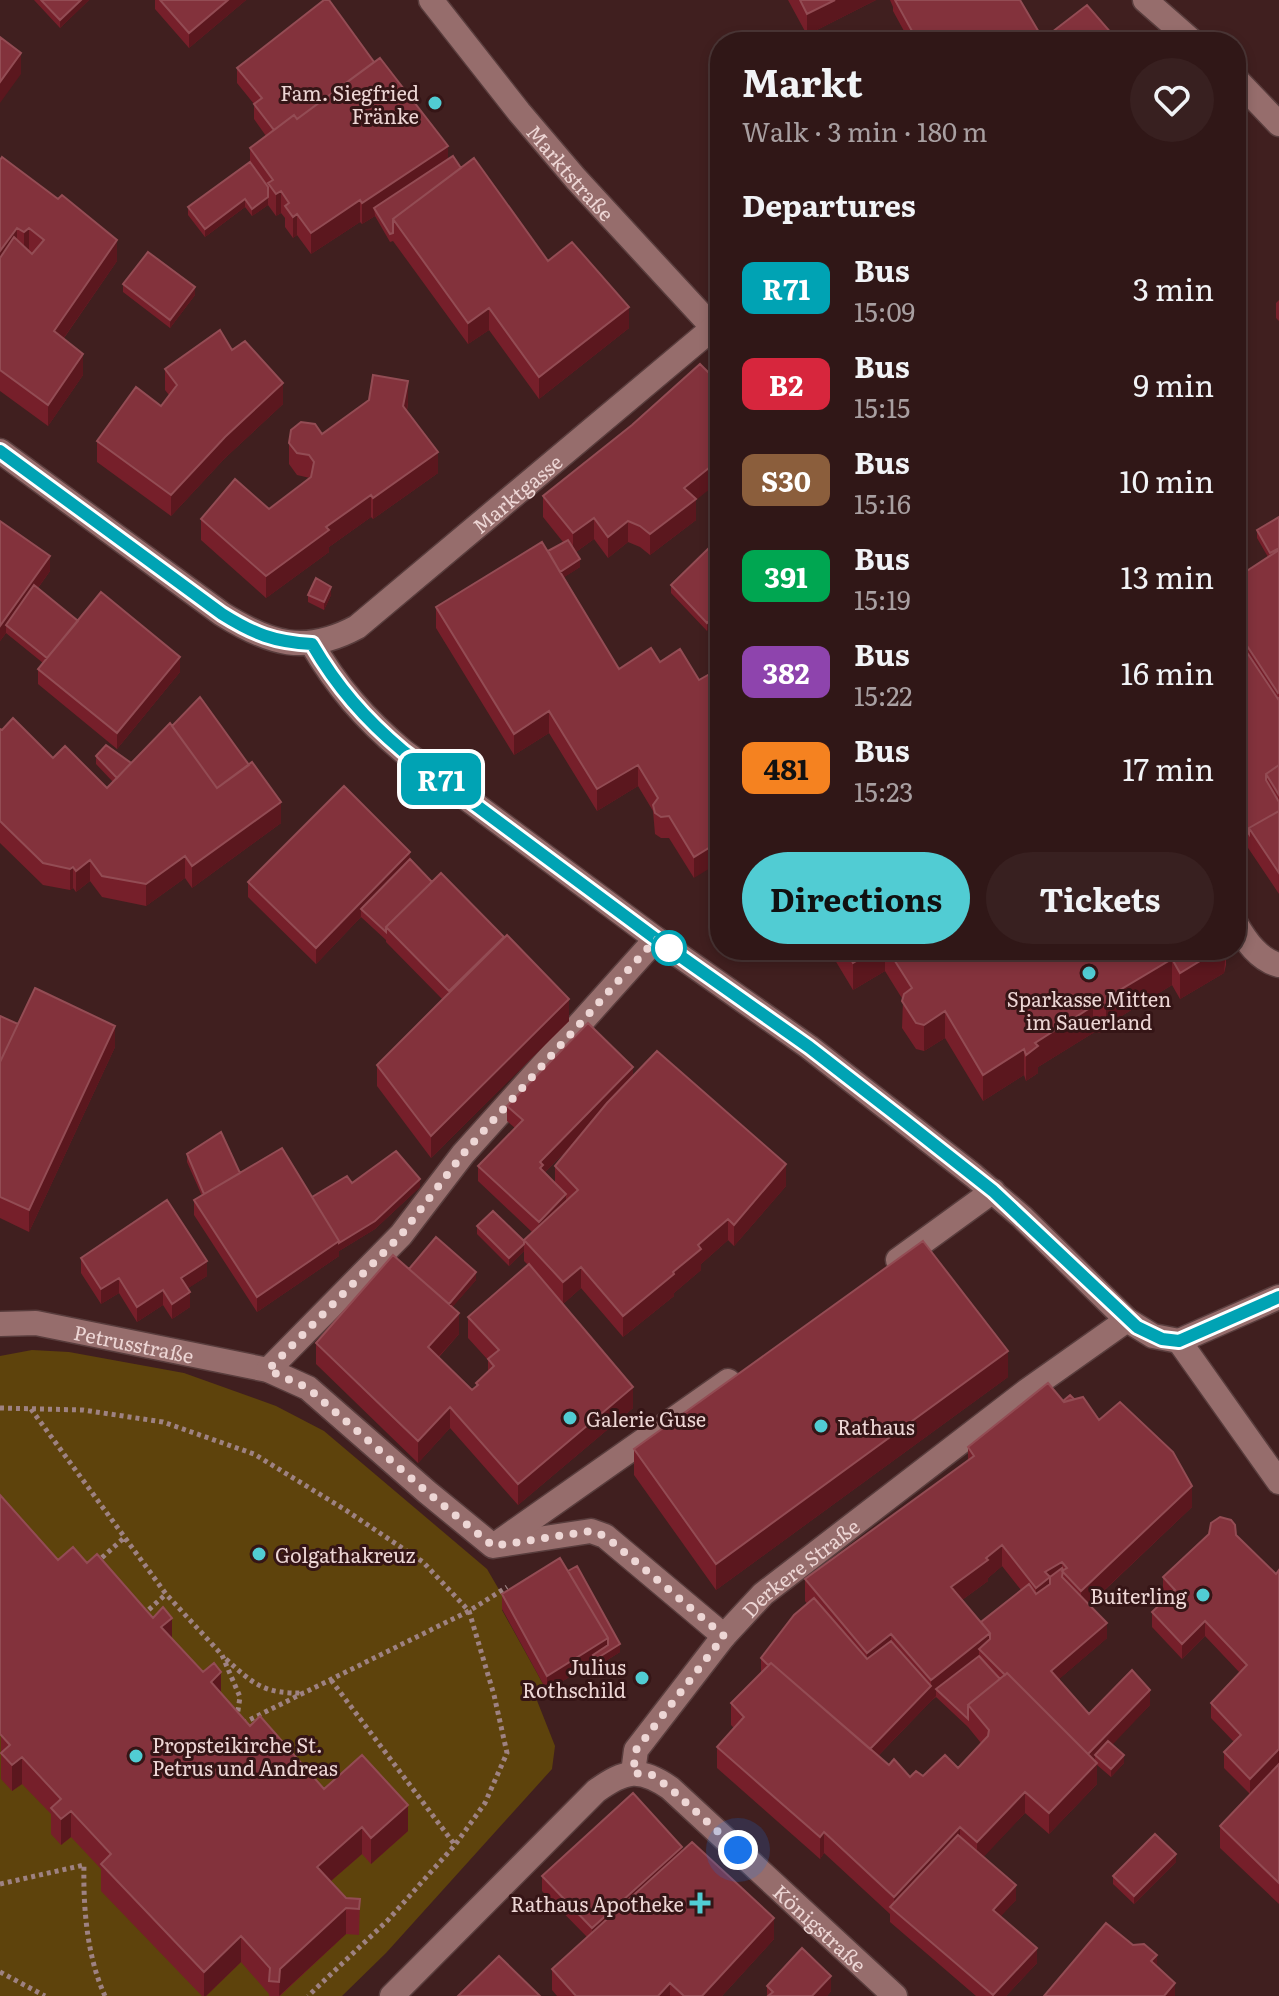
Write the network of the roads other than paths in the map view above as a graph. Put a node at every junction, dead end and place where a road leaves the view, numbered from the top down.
1 (431, 0) edge
2 (1145, 0) edge
3 (1182, 32) edge
4 (1246, 89) edge
5 (1279, 124) edge
6 (710, 324) edge
7 (710, 338) edge
8 (0, 451) edge
9 (312, 644) junction
10 (1246, 938) edge
11 (656, 939) junction
12 (1279, 965) edge
13 (993, 1191) junction
14 (875, 1276) edge
15 (1279, 1297) edge
16 (1127, 1320) junction
17 (0, 1324) edge
18 (1179, 1341) junction
19 (747, 1368) edge
20 (268, 1370) junction
21 (1279, 1482) edge
22 (493, 1546) junction
23 (724, 1636) junction
24 (633, 1773) junction
25 (392, 1996) edge
26 (895, 1996) edge

1 - 6 street, Marktstraße
2 - 3 street
4 - 5 street
7 - 9 street, Marktgasse
8 - 9 street
9 - 11 street
10 - 12 street
11 - 13 street
11 - 20 street
13 - 14 street
13 - 16 street
15 - 18 street
16 - 18 street
16 - 23 street, Derkere Straße
17 - 20 street, Petrusstraße
18 - 21 street
19 - 22 street
20 - 22 street, Petrusstraße
22 - 23 street
23 - 24 street, Derkere Straße
24 - 25 street
24 - 26 street, Königstraße

